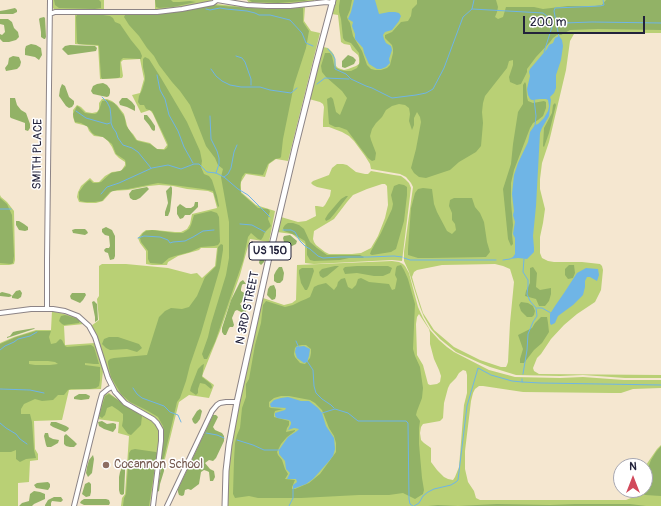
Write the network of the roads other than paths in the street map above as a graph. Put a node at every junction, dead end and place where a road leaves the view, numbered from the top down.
1 (50, 0) edge
2 (217, 0) edge
3 (246, 0) edge
4 (333, 2) edge
5 (247, 5) junction
6 (50, 14) junction
7 (47, 308) junction
8 (0, 313) edge
9 (112, 387) junction
10 (237, 402) junction
11 (74, 506) edge
12 (153, 506) edge
13 (167, 506) edge
14 (225, 506) edge

1 - 6 street, SMITH PLACE
2 - 5 street
2 - 6 street
3 - 5 street
4 - 5 street
4 - 10 main road, N 3RD STREET / US 150
6 - 7 street, SMITH PLACE
7 - 8 street
7 - 9 street
9 - 11 street
9 - 12 street
10 - 13 street
10 - 14 main road, N 3RD STREET / US 150

